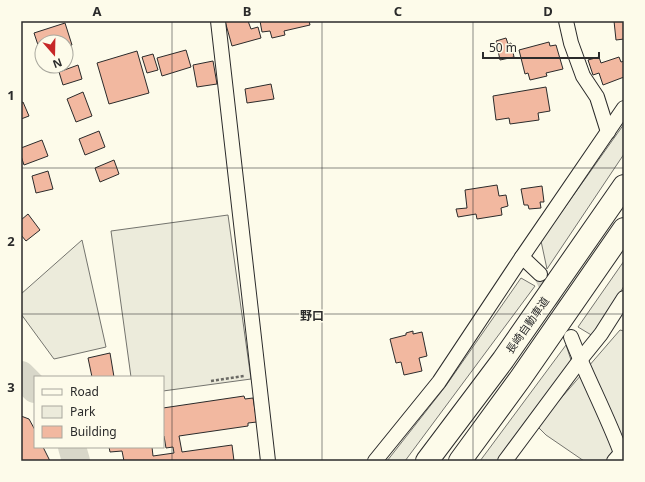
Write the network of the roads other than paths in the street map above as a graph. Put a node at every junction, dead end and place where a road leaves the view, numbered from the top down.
1 (218, 21) edge
2 (566, 21) edge
3 (624, 108) edge
4 (608, 132) junction
5 (624, 186) edge
6 (624, 229) edge
7 (522, 257) junction
8 (540, 274) tunnel mouth
9 (624, 298) edge
10 (571, 337) tunnel mouth
11 (580, 360) junction
12 (268, 461) edge
13 (375, 461) edge
14 (427, 461) edge
15 (460, 461) edge
16 (505, 461) edge
17 (614, 461) edge

1 - 12 street
2 - 4 street
3 - 4 street
4 - 7 street
5 - 14 highway, 長崎自動車道
6 - 15 highway
7 - 8 street
7 - 13 street
9 - 11 street
10 - 11 street
11 - 16 street
11 - 17 street

